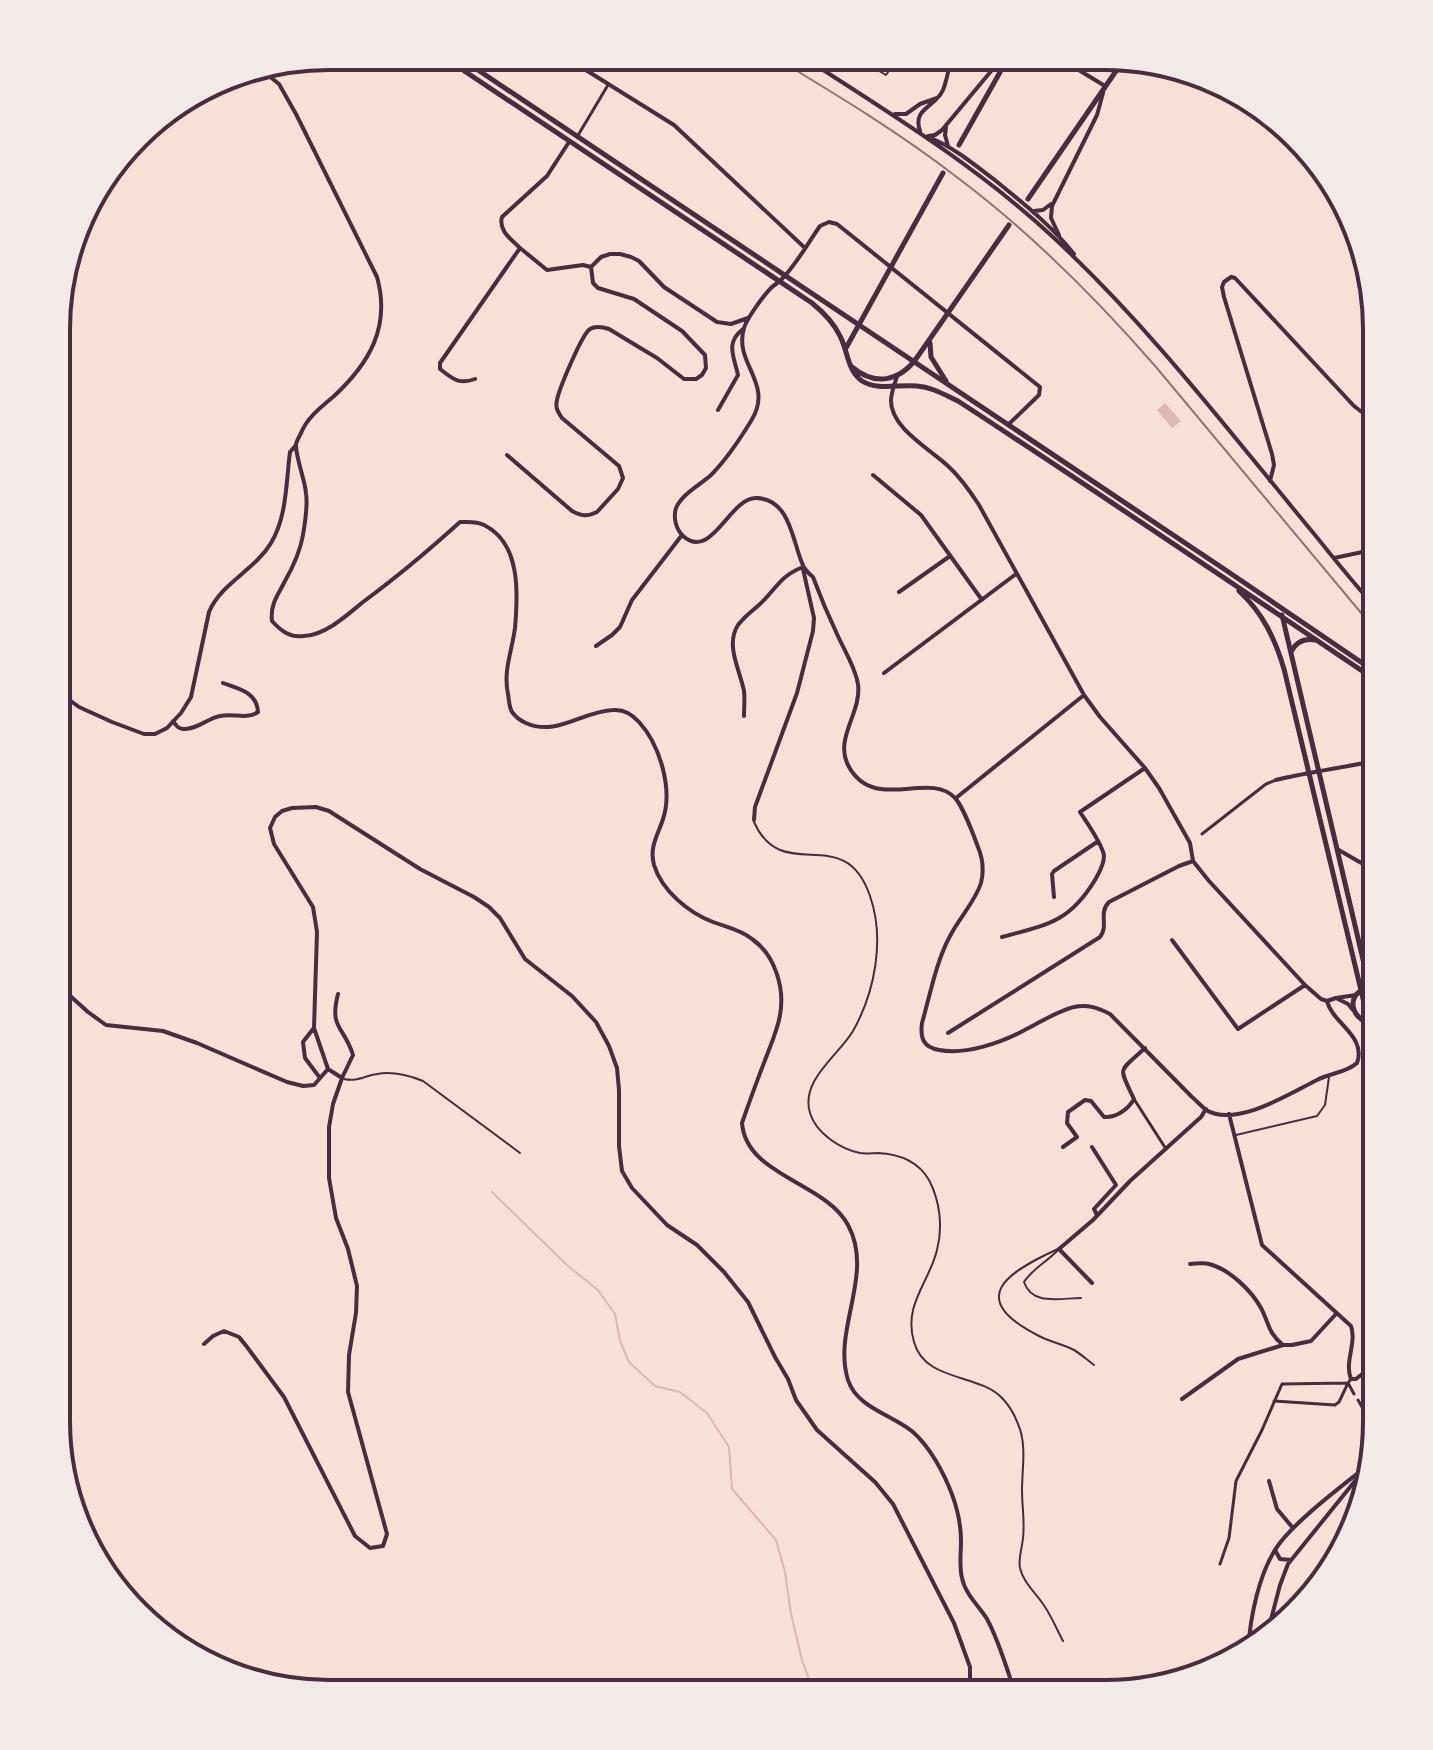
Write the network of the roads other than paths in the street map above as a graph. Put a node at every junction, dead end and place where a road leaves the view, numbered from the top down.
1 (824, 70) edge
2 (948, 70) edge
3 (992, 70) edge
4 (1001, 70) edge
5 (1077, 70) edge
6 (464, 71) edge
7 (479, 71) edge
8 (586, 71) edge
9 (1117, 71) edge
10 (827, 72) joint
11 (270, 77) edge
12 (608, 85) junction
13 (1105, 88) junction
14 (939, 97) junction
15 (892, 113) junction
16 (947, 124) junction
17 (923, 134) junction
18 (577, 137) junction
19 (569, 142) junction
20 (959, 145) dead end
21 (949, 148) junction
22 (964, 161) junction
23 (943, 173) dead end
24 (1028, 199) dead end
25 (1014, 200) junction
26 (1053, 203) junction
27 (1029, 210) junction
28 (1009, 225) dead end
29 (1063, 240) junction
30 (520, 248) junction
31 (805, 248) junction
32 (591, 267) junction
33 (891, 267) junction
34 (1085, 267) junction
35 (785, 276) junction
36 (780, 282) junction
37 (948, 313) junction
38 (751, 318) junction
39 (858, 325) junction
40 (744, 327) junction
41 (931, 338) junction
42 (845, 349) junction
43 (914, 362) junction
44 (849, 363) junction
45 (898, 375) junction
46 (475, 379) dead end
47 (948, 385) junction
48 (894, 386) junction
49 (718, 410) dead end
50 (1363, 413) edge
51 (1008, 425) junction
52 (296, 445) junction
53 (507, 455) dead end
54 (873, 475) dead end
55 (1270, 481) junction
56 (682, 535) junction
57 (1363, 552) edge
58 (950, 556) junction
59 (1334, 558) junction
60 (803, 567) junction
61 (1016, 574) junction
62 (1223, 578) junction
63 (899, 592) dead end
64 (1363, 592) edge
65 (982, 600) junction
66 (1280, 606) junction
67 (1282, 615) junction
68 (1320, 643) junction
69 (596, 646) dead end
70 (1291, 653) junction
71 (1363, 663) edge
72 (1363, 671) edge
73 (884, 673) dead end
74 (223, 683) dead end
75 (1084, 695) junction
76 (70, 700) edge
77 (744, 716) dead end
78 (173, 721) junction
79 (1363, 764) edge
80 (1145, 768) junction
81 (1309, 773) junction
82 (1318, 773) junction
83 (1276, 780) joint
84 (956, 798) junction
85 (754, 820) joint
86 (1202, 834) dead end
87 (1097, 842) junction
88 (1336, 848) junction
89 (1193, 861) junction
90 (1363, 864) edge
91 (1054, 897) dead end
92 (1002, 937) dead end
93 (1172, 940) dead end
94 (1362, 959) edge
95 (1305, 985) junction
96 (1362, 990) edge
97 (1359, 992) junction
98 (338, 994) dead end
99 (70, 996) edge
100 (1336, 998) junction
101 (1327, 1001) junction
102 (1362, 1003) edge
103 (1354, 1011) junction
104 (1362, 1020) edge
105 (314, 1028) junction
106 (948, 1033) dead end
107 (1143, 1046) junction
108 (328, 1069) junction
109 (1330, 1074) junction
110 (320, 1078) junction
111 (342, 1078) junction
112 (1134, 1099) junction
113 (1206, 1109) junction
114 (1229, 1114) junction
115 (1235, 1135) junction
116 (1063, 1147) dead end
117 (1092, 1147) dead end
118 (1166, 1149) junction
119 (520, 1153) dead end
120 (1097, 1215) junction
121 (1059, 1249) junction
122 (1190, 1264) dead end
123 (1092, 1283) dead end
124 (1081, 1298) dead end
125 (1336, 1314) junction
126 (204, 1344) dead end
127 (1283, 1345) junction
128 (1094, 1365) dead end
129 (1362, 1374) edge
130 (1349, 1381) junction
131 (1354, 1394) dead end
132 (1182, 1399) dead end
133 (1358, 1400) dead end
134 (1274, 1401) junction
135 (1362, 1407) edge
136 (1356, 1478) edge
137 (1269, 1481) dead end
138 (1351, 1483) junction
139 (1294, 1528) junction
140 (1275, 1550) junction
141 (1291, 1560) junction
142 (1220, 1564) dead end
143 (1271, 1618) edge
144 (1249, 1635) edge
145 (1063, 1641) dead end
146 (970, 1679) edge
147 (1010, 1679) edge

1 - 10 street
2 - 14 street
3 - 16 street
4 - 20 main road
5 - 13 street
6 - 19 main road
7 - 18 main road
8 - 12 street
9 - 13 main road
10 - 15 street
11 - 52 street
12 - 18 street
12 - 31 street
13 - 24 main road
13 - 26 street
14 - 15 street
14 - 17 street
15 - 17 street
16 - 17 street
16 - 21 street
17 - 21 street
18 - 35 main road
19 - 30 street
19 - 36 main road
21 - 22 street
22 - 25 street
22 - 25 street
23 - 33 main road
25 - 27 street
26 - 27 street
26 - 29 street
27 - 29 street
27 - 34 street
28 - 37 main road
29 - 34 street
30 - 32 street
30 - 46 street
31 - 33 street
31 - 35 street
32 - 38 street
32 - 53 street
33 - 37 street
33 - 39 main road
34 - 55 street
35 - 36 street
35 - 39 main road
36 - 38 street
36 - 42 main road
37 - 41 main road
37 - 51 street
38 - 40 street
39 - 42 main road
39 - 43 main road
40 - 49 street
40 - 56 street
41 - 43 main road
41 - 47 main road
42 - 44 main road
43 - 45 main road
43 - 47 main road
44 - 45 main road
44 - 48 main road
45 - 48 street
47 - 51 main road
48 - 61 street
48 - 62 main road
50 - 55 street
51 - 66 main road
52 - 78 street
52 - 147 street
54 - 58 street
55 - 59 street
56 - 60 street
56 - 69 street
57 - 59 street
58 - 63 street
58 - 65 street
59 - 64 street
60 - 77 street
60 - 84 street
60 - 85 street
61 - 65 street
61 - 75 street
62 - 67 main road
62 - 81 main road
65 - 73 street
66 - 67 main road
66 - 71 main road
67 - 68 main road
67 - 70 main road
68 - 70 main road
68 - 72 main road
70 - 82 main road
74 - 78 street
75 - 80 street
75 - 84 street
76 - 78 street
79 - 82 street
80 - 87 street
80 - 89 street
81 - 82 street
81 - 83 street
81 - 97 main road
82 - 88 main road
83 - 86 street
84 - 107 street
85 - 145 lane
87 - 91 street
87 - 92 street
88 - 90 street
88 - 94 main road
89 - 95 street
89 - 106 street
93 - 95 street
95 - 101 street
96 - 97 main road
97 - 100 street
97 - 102 main road
97 - 103 main road
98 - 111 street
99 - 110 street
100 - 101 street
100 - 103 street
101 - 109 street
103 - 104 main road
105 - 108 street
105 - 110 street
105 - 146 street
107 - 112 street
107 - 113 street
108 - 110 street
108 - 111 street
109 - 114 street
109 - 115 lane
111 - 119 lane
111 - 126 street
112 - 116 street
112 - 118 street
113 - 114 street
113 - 118 street
114 - 115 street
115 - 125 street
117 - 120 street
118 - 120 street
120 - 121 street
121 - 123 street
121 - 124 lane
121 - 128 lane
122 - 127 street
125 - 127 street
125 - 130 street
127 - 132 street
129 - 130 street
130 - 131 street
130 - 134 street
130 - 134 street
133 - 135 street
134 - 142 street
136 - 138 street
137 - 139 street
138 - 139 street
138 - 141 street
139 - 140 street
140 - 141 street
140 - 144 street
141 - 143 street

